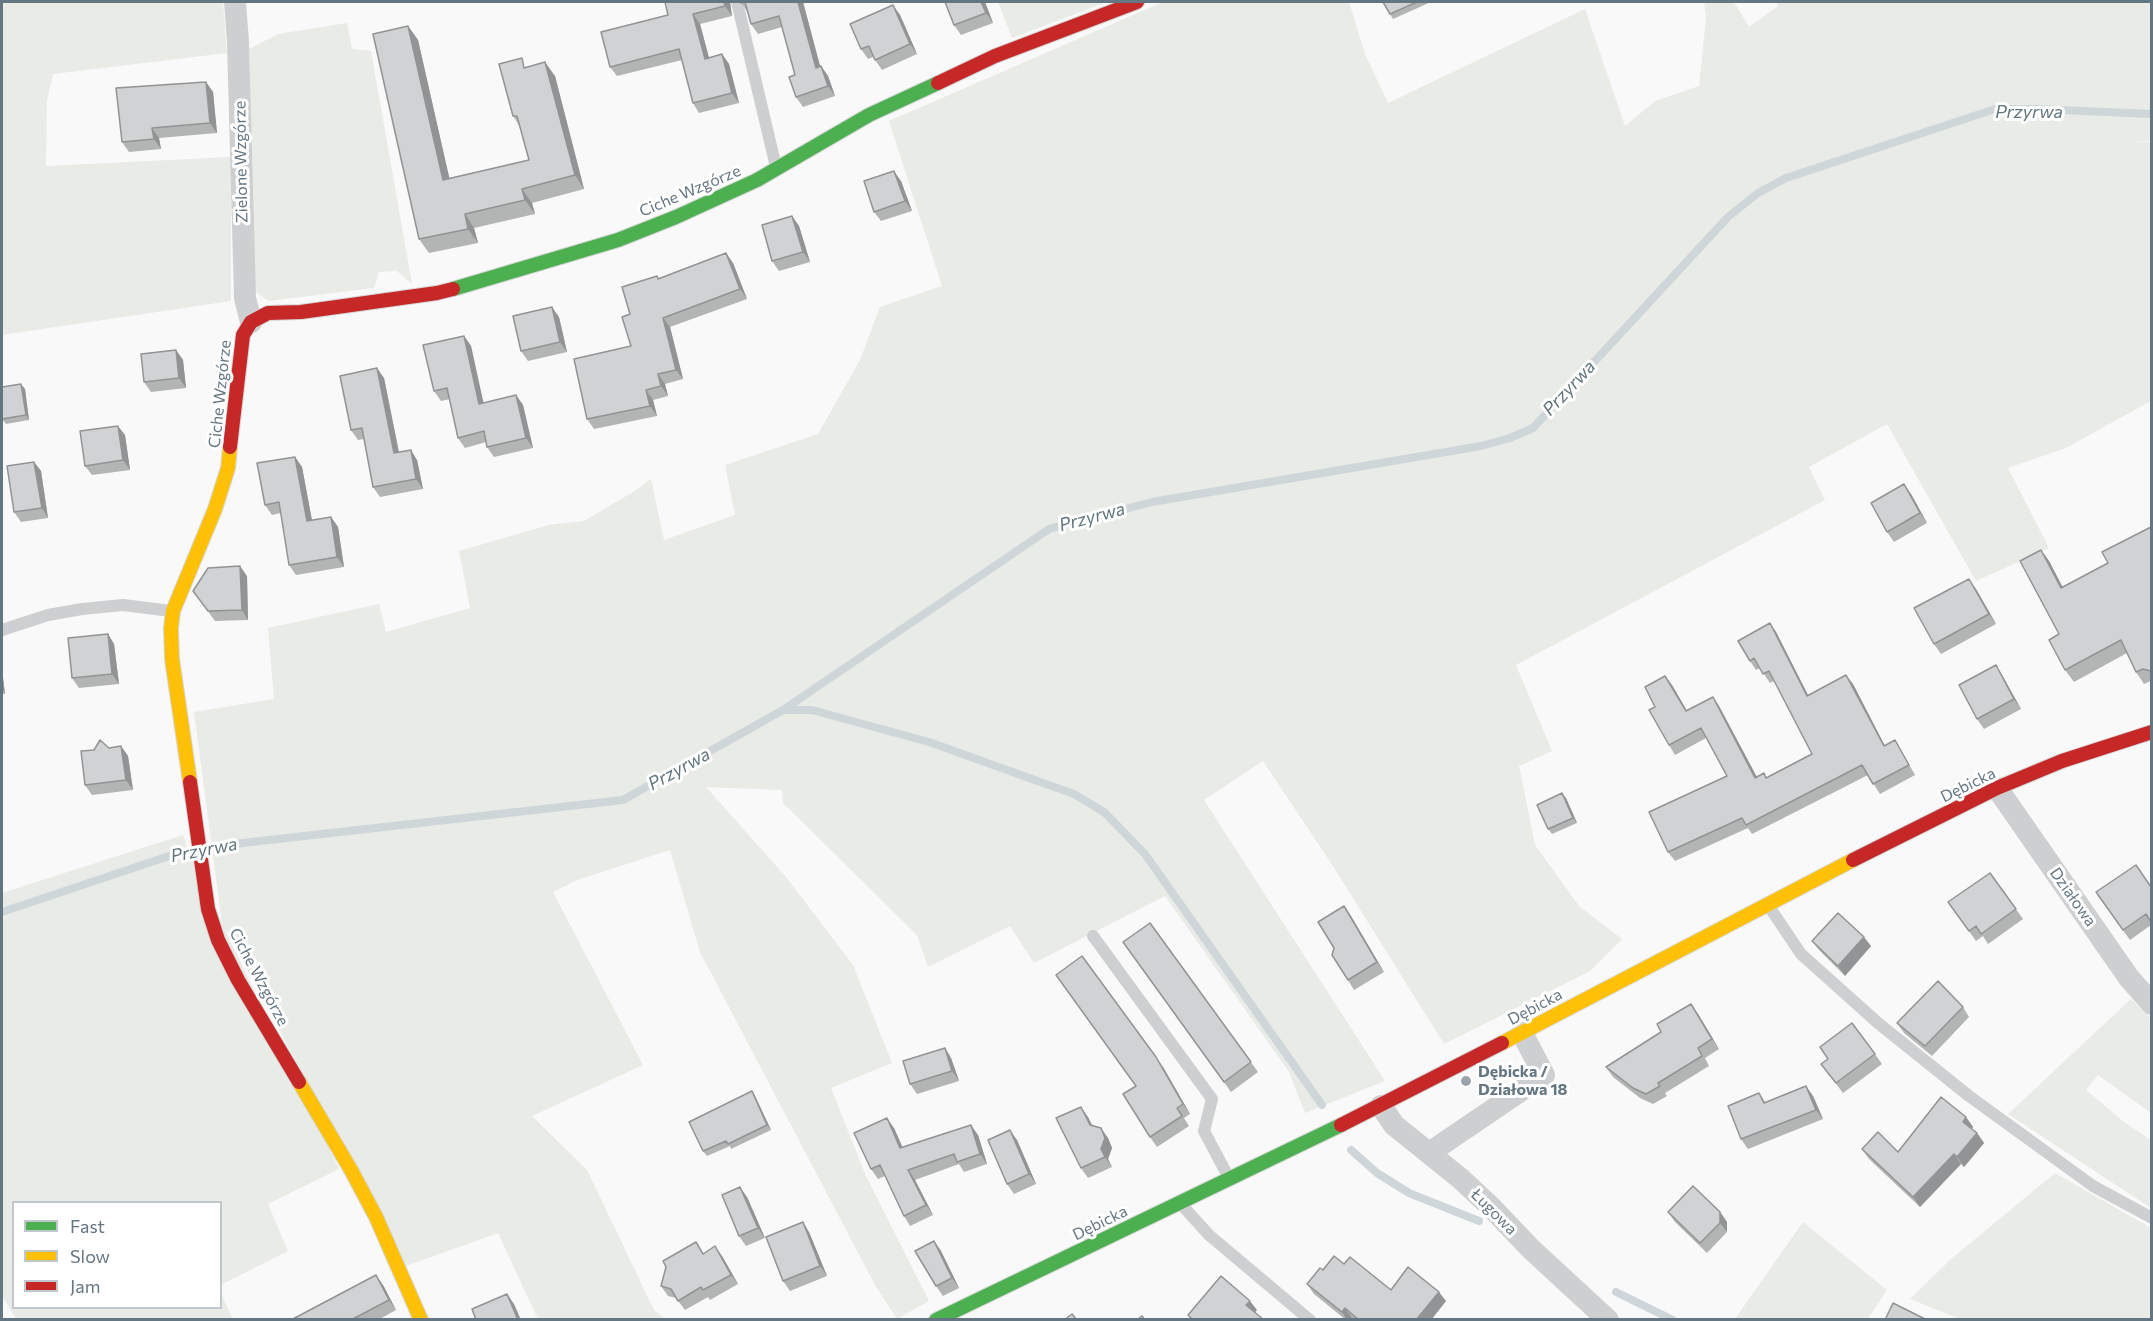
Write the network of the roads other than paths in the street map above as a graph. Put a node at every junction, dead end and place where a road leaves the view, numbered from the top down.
1 (236, 2) edge
2 (737, 2) edge
3 (1137, 2) edge
4 (777, 169) junction
5 (251, 322) junction
6 (173, 611) junction
7 (2, 630) edge
8 (2151, 732) edge
9 (1997, 788) junction
10 (1768, 904) junction
11 (1093, 936) dead end
12 (2151, 1004) edge
13 (1522, 1033) junction
14 (1381, 1106) junction
15 (1429, 1153) junction
16 (1230, 1179) junction
17 (1180, 1203) junction
18 (2151, 1218) edge
19 (421, 1320) edge
20 (936, 1320) edge
21 (1310, 1320) edge
22 (1608, 1320) edge

1 - 5 street, Zielone Wzgórze
2 - 4 lane
3 - 4 street, Ciche Wzgórze
4 - 5 street, Ciche Wzgórze
5 - 6 street, Ciche Wzgórze
6 - 7 lane
6 - 19 street, Ciche Wzgórze
8 - 9 street, Dębicka
9 - 10 street, Dębicka
9 - 12 street, Działowa
10 - 13 street, Dębicka
10 - 18 lane
11 - 16 lane
13 - 14 street, Dębicka
13 - 15 street
14 - 15 street, Ługowa
14 - 16 street, Dębicka
15 - 22 street, Ługowa
16 - 17 street, Dębicka
17 - 20 street, Dębicka
17 - 21 lane

